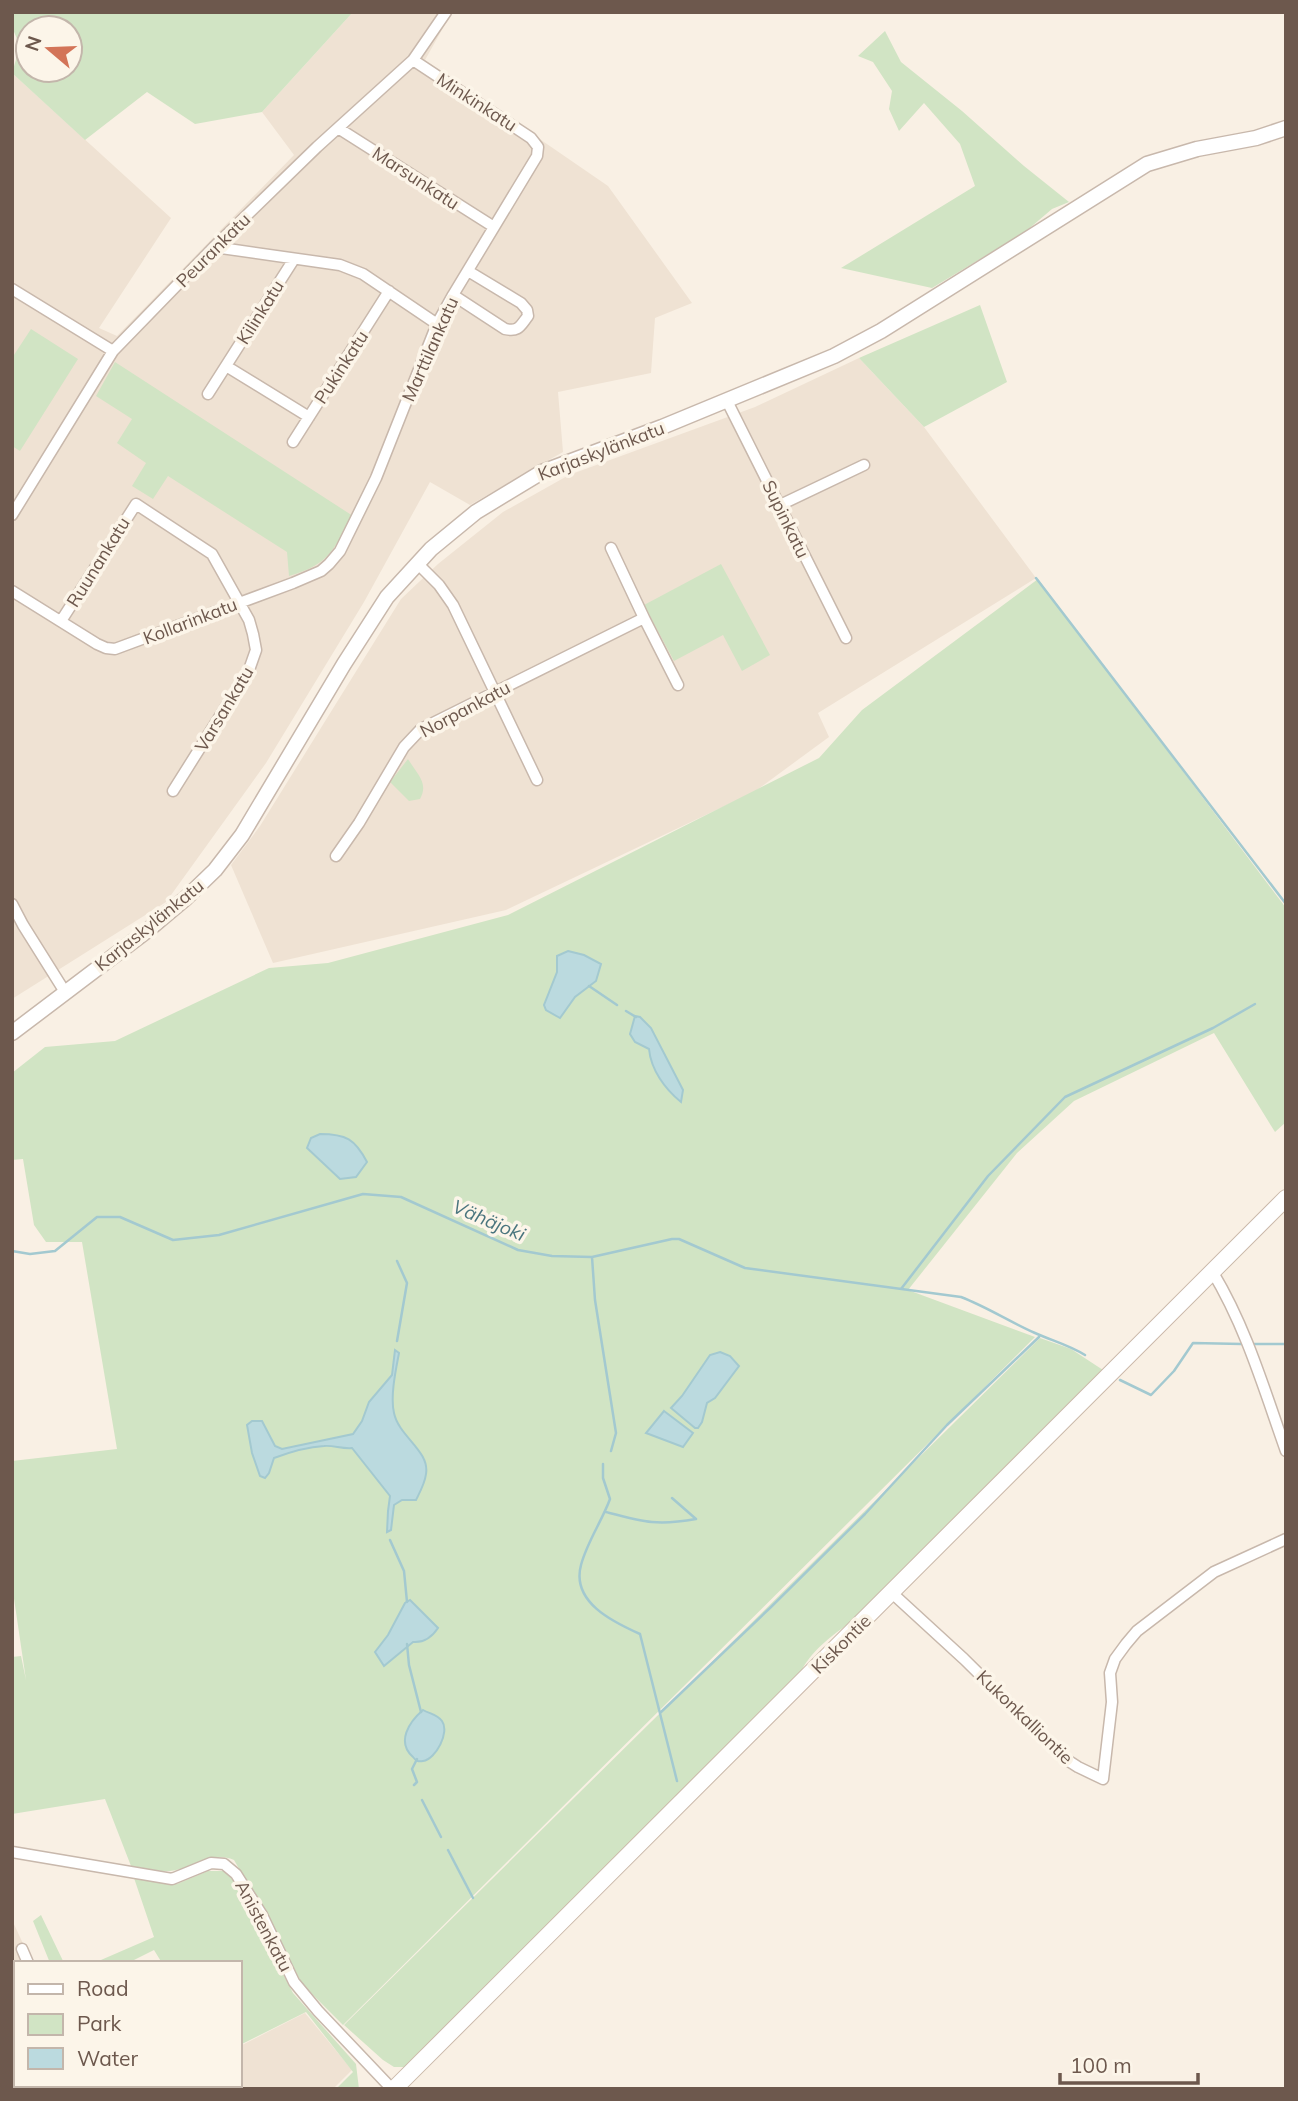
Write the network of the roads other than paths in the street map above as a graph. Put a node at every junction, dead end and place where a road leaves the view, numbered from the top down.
1 (446, 12) edge
2 (412, 60) junction
3 (338, 128) junction
4 (1286, 128) edge
5 (538, 147) joint
6 (494, 227) junction
7 (214, 247) junction
8 (294, 259) junction
9 (468, 271) junction
10 (12, 289) edge
11 (389, 291) junction
12 (453, 295) junction
13 (437, 324) junction
14 (113, 351) junction
15 (226, 366) junction
16 (208, 394) dead end
17 (727, 401) junction
18 (309, 417) junction
19 (293, 442) dead end
20 (864, 465) dead end
21 (136, 504) joint
22 (780, 505) junction
23 (12, 515) edge
24 (355, 523) joint
25 (611, 548) dead end
26 (417, 563) junction
27 (12, 591) edge
28 (238, 603) junction
29 (644, 618) junction
30 (61, 621) junction
31 (846, 638) dead end
32 (678, 685) dead end
33 (496, 693) junction
34 (537, 780) dead end
35 (173, 791) dead end
36 (336, 856) dead end
37 (12, 904) edge
38 (65, 992) junction
39 (12, 1033) edge
40 (1286, 1198) edge
41 (1212, 1271) junction
42 (1286, 1451) edge
43 (1286, 1539) edge
44 (892, 1593) junction
45 (12, 1852) edge
46 (22, 1949) dead end
47 (27, 1961) edge
48 (393, 2089) edge

1 - 2 street, Peurankatu
2 - 3 street, Peurankatu
2 - 5 street, Minkinkatu
3 - 6 street, Marsunkatu
3 - 7 street, Peurankatu
4 - 17 street, Karjaskylänkatu
5 - 6 street, Marttilankatu
6 - 9 street, Marttilankatu
7 - 8 street
7 - 14 street, Peurankatu
8 - 11 street
8 - 15 street, Kilinkatu
9 - 12 street, Marttilankatu
9 - 12 street
10 - 14 street
11 - 13 street
11 - 18 street, Pukinkatu
12 - 13 street, Marttilankatu
13 - 24 street, Marttilankatu
14 - 23 street, Peurankatu
15 - 16 street, Kilinkatu
15 - 18 street
17 - 22 street, Supinkatu
17 - 26 street, Karjaskylänkatu
18 - 19 street, Pukinkatu
20 - 22 street
21 - 28 street, Varsankatu
21 - 30 street, Ruunankatu
22 - 31 street, Supinkatu
24 - 28 street, Kollarinkatu
25 - 29 street
26 - 33 street
26 - 38 street, Karjaskylänkatu
27 - 30 street, Kollarinkatu
28 - 30 street, Kollarinkatu
28 - 35 street, Varsankatu
29 - 32 street
29 - 33 street, Norpankatu
33 - 34 street
33 - 36 street, Norpankatu
37 - 38 street
38 - 39 street, Karjaskylänkatu
40 - 41 main road, Kiskontie
41 - 42 street
41 - 44 main road, Kiskontie
43 - 44 street, Kukonkalliontie
44 - 48 main road, Kiskontie
45 - 48 street, Anistenkatu
46 - 47 street

